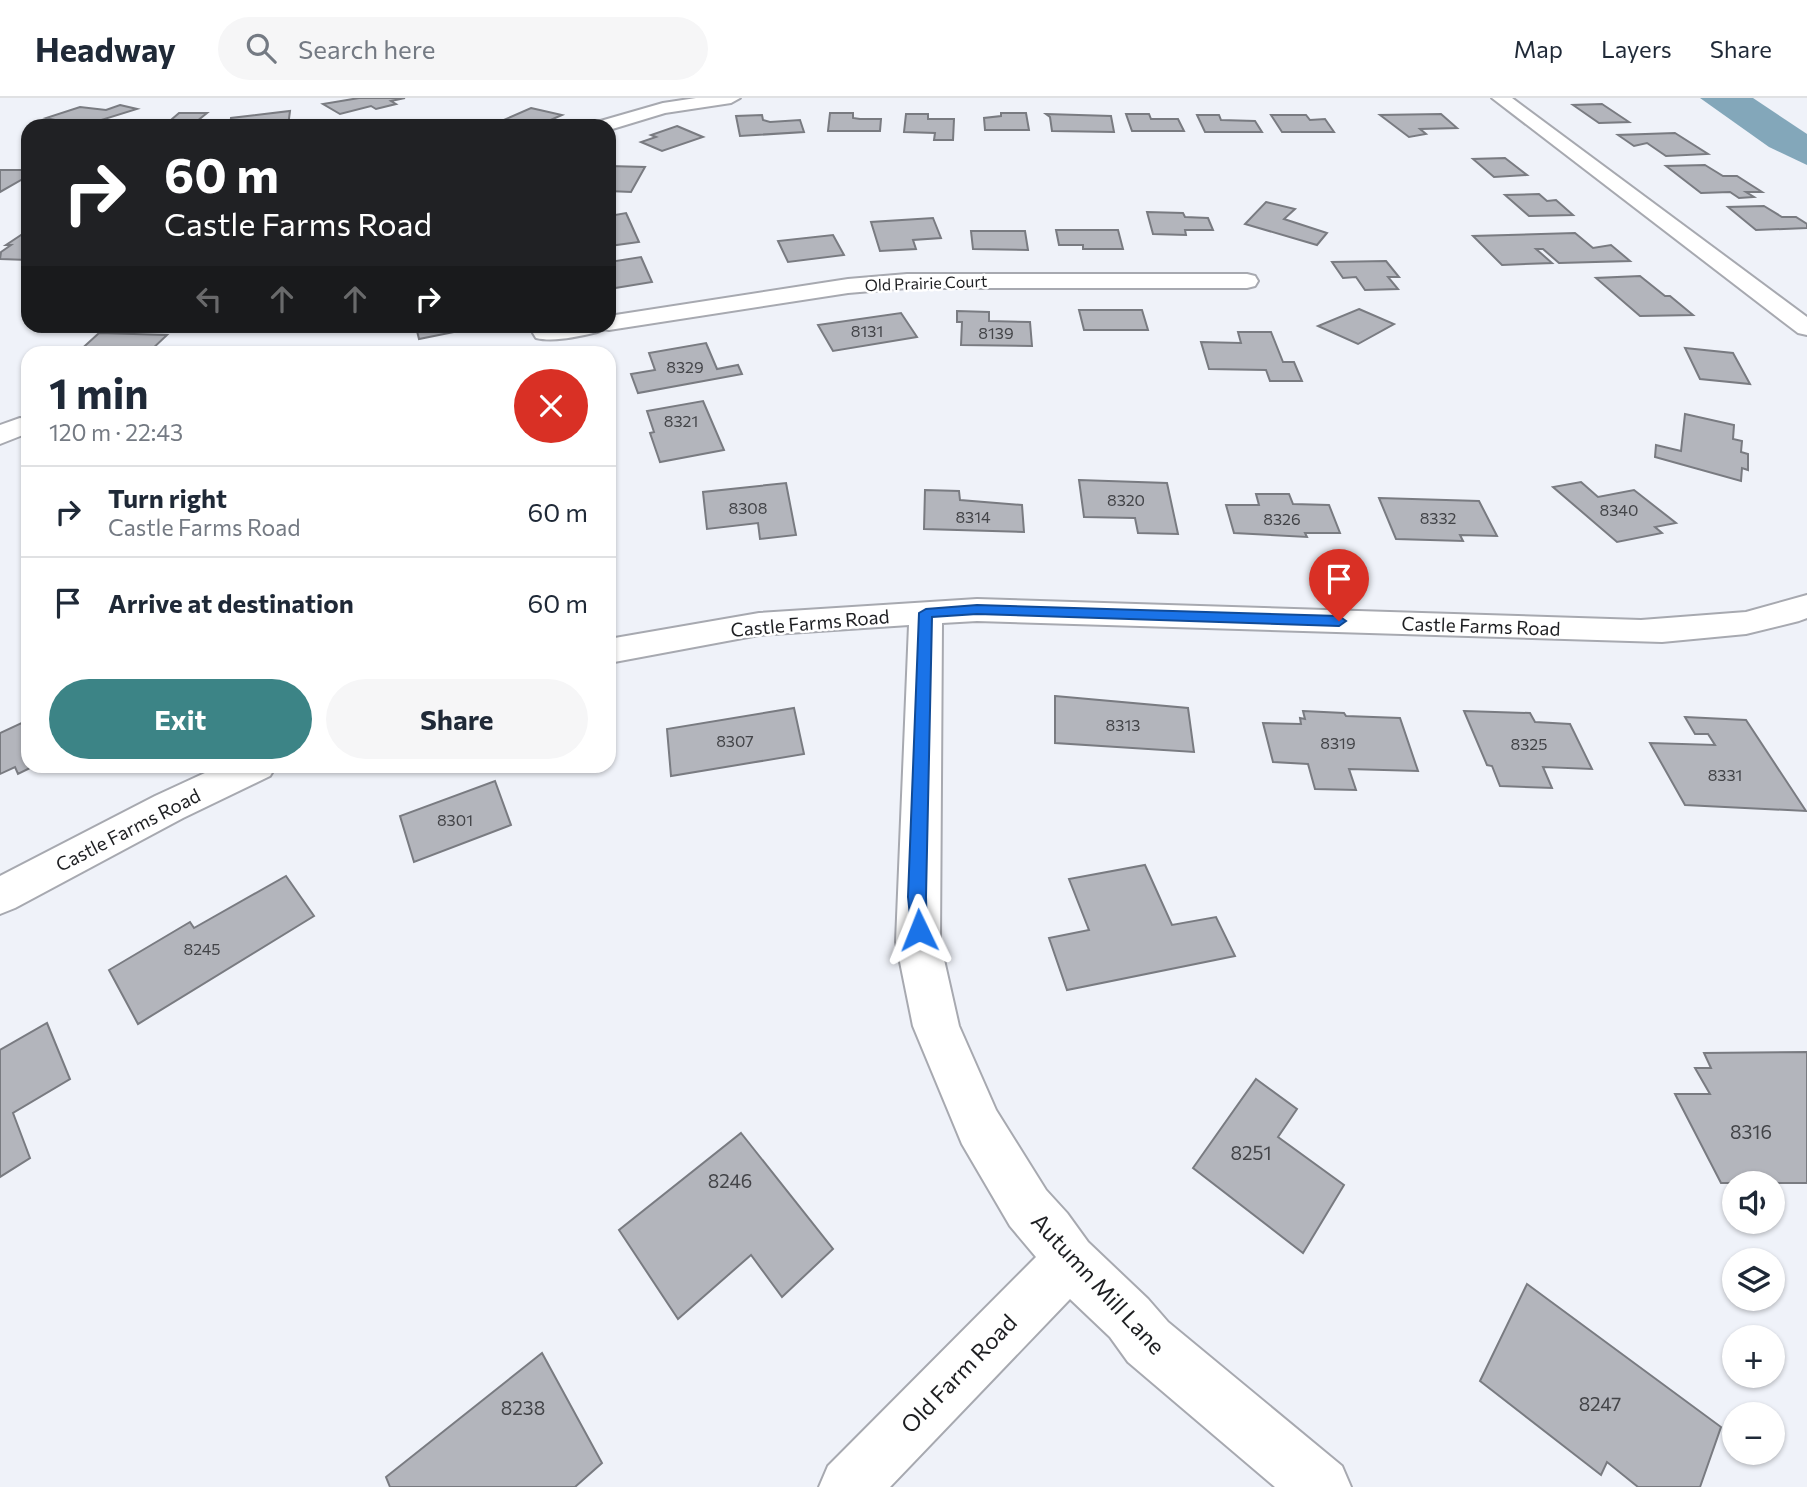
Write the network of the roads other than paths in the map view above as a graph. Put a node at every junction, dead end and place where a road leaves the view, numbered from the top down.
1 (731, 98) edge
2 (1501, 98) edge
3 (616, 122) edge
4 (1247, 281) dead end
5 (616, 322) edge
6 (1807, 328) edge
7 (563, 333) edge
8 (546, 337) edge
9 (1807, 606) edge
10 (926, 613) junction
11 (616, 647) edge
12 (242, 773) edge
13 (0, 896) edge
14 (1069, 1261) junction
15 (849, 1487) edge
16 (1321, 1487) edge

1 - 3 street
2 - 6 street
4 - 5 street, Old Prairie Court
7 - 8 street
9 - 10 street, Castle Farms Road
10 - 11 street, Castle Farms Road
10 - 14 street, Autumn Mill Lane
12 - 13 street, Castle Farms Road
14 - 15 street, Old Farm Road
14 - 16 street, Autumn Mill Lane

